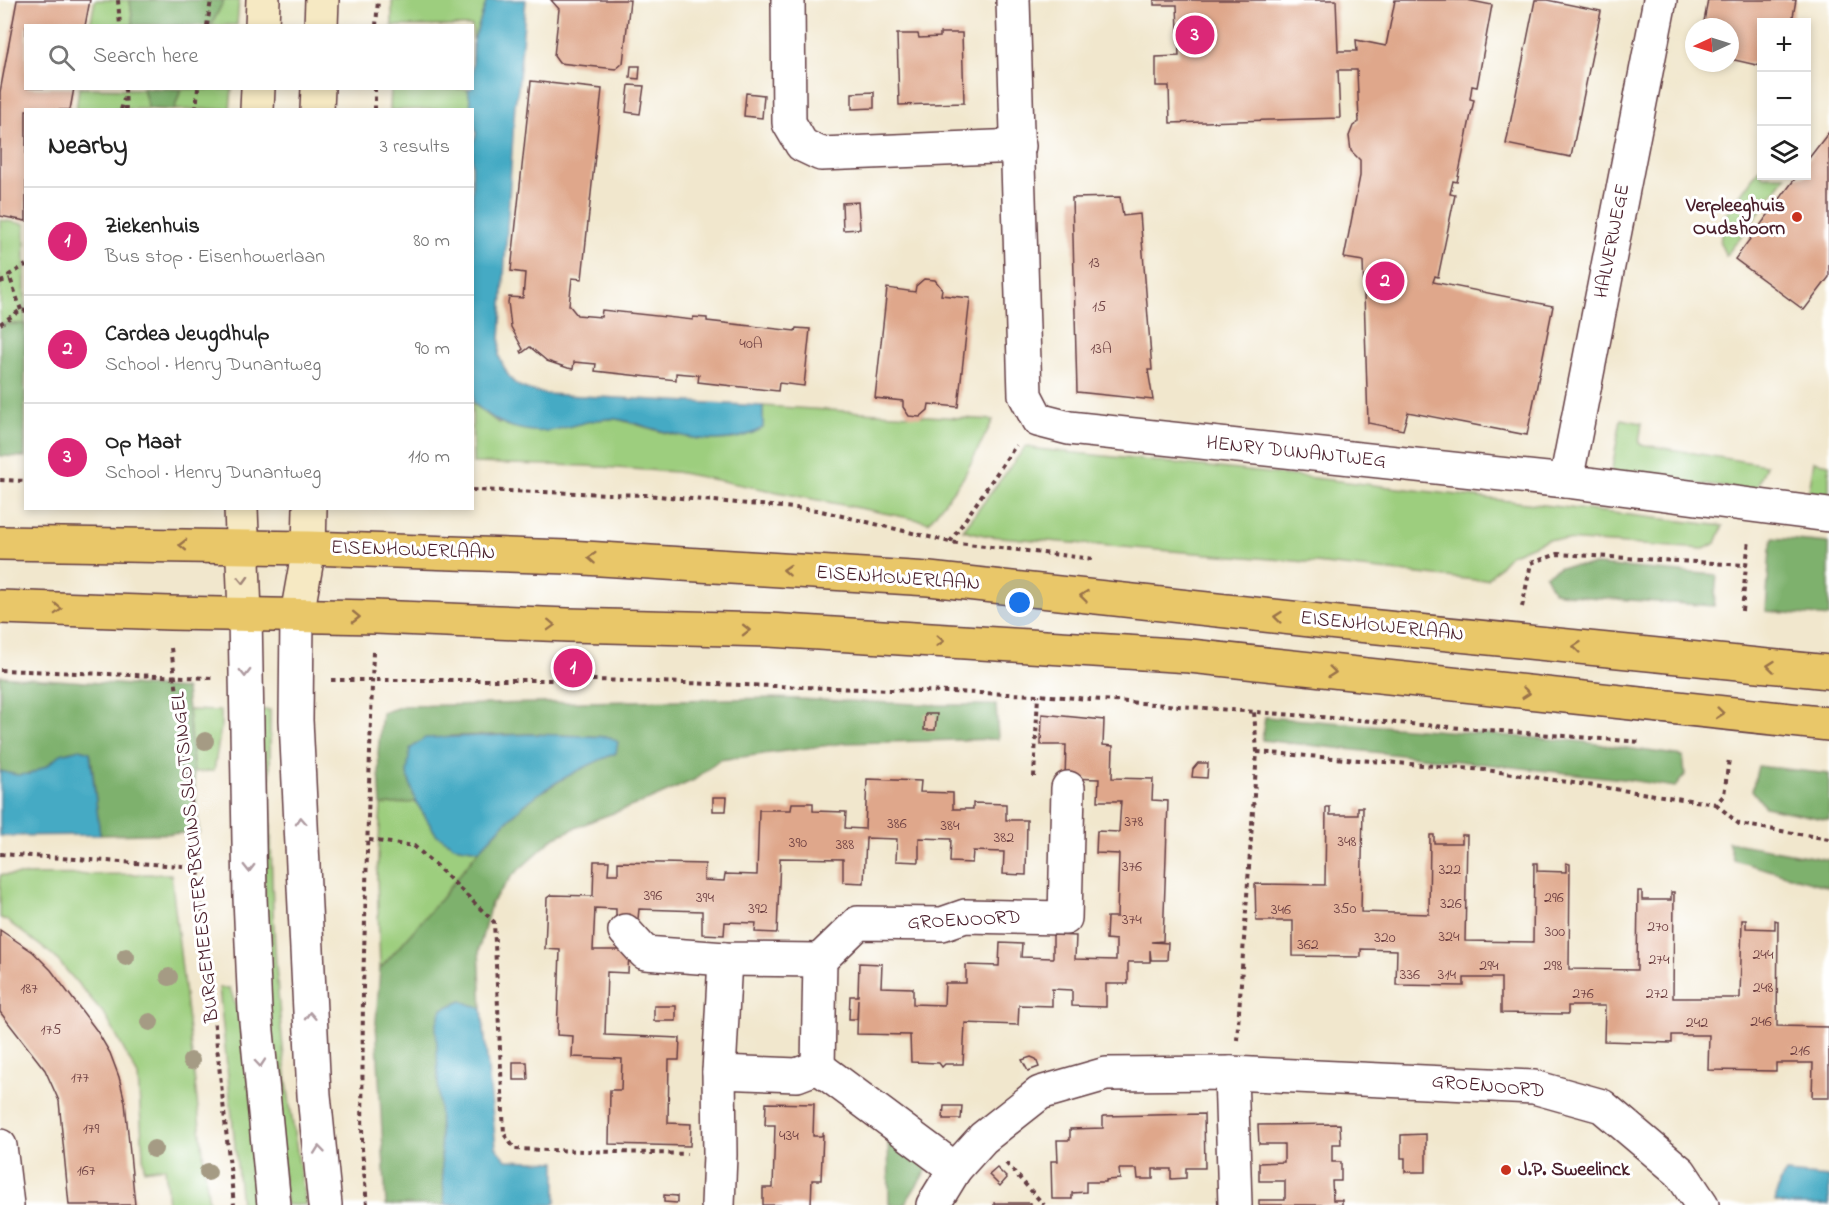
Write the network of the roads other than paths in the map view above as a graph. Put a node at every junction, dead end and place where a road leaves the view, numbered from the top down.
1 (263, 0) edge
2 (322, 0) edge
3 (789, 0) edge
4 (1013, 0) edge
5 (1660, 0) edge
6 (262, 24) edge
7 (321, 24) edge
8 (258, 90) edge
9 (318, 90) edge
10 (257, 108) edge
11 (317, 108) edge
12 (1018, 146) junction
13 (1566, 481) junction
14 (242, 510) edge
15 (310, 510) edge
16 (1829, 515) edge
17 (0, 543) edge
18 (242, 546) junction
19 (309, 548) junction
20 (0, 607) edge
21 (244, 614) junction
22 (297, 615) junction
23 (1829, 672) edge
24 (1829, 724) edge
25 (1068, 788) road end
26 (625, 931) dead end
27 (725, 959) junction
28 (820, 960) junction
29 (818, 1067) junction
30 (720, 1072) junction
31 (1231, 1073) junction
32 (0, 1146) edge
33 (955, 1169) junction
34 (7, 1205) edge
35 (274, 1205) edge
36 (325, 1205) edge
37 (718, 1205) edge
38 (933, 1205) edge
39 (1235, 1205) edge
40 (1702, 1205) edge

1 - 6 main road
2 - 7 main road
3 - 12 street
4 - 12 street
5 - 13 street, HALVERWEGE
8 - 10 main road
9 - 11 main road
12 - 13 street, HENRY DUNANTWEG
13 - 16 street, HENRY DUNANTWEG
14 - 18 main road
15 - 19 main road
18 -> 17 main road, EISENHOWERLAAN
18 - 19 main road, EISENHOWERLAAN
18 -> 21 main road
19 - 22 main road
23 -> 19 main road, EISENHOWERLAAN
20 -> 21 main road
21 - 22 main road
21 -> 35 street
22 -> 24 main road
36 -> 22 street
25 - 28 street, GROENOORD
26 - 27 street
27 - 28 street
27 - 30 street
28 - 29 street
29 - 30 street
29 - 33 street
30 - 37 street
31 - 33 street, GROENOORD
31 - 39 street
31 - 40 street, GROENOORD
32 - 34 street
33 - 38 street, GROENOORD

